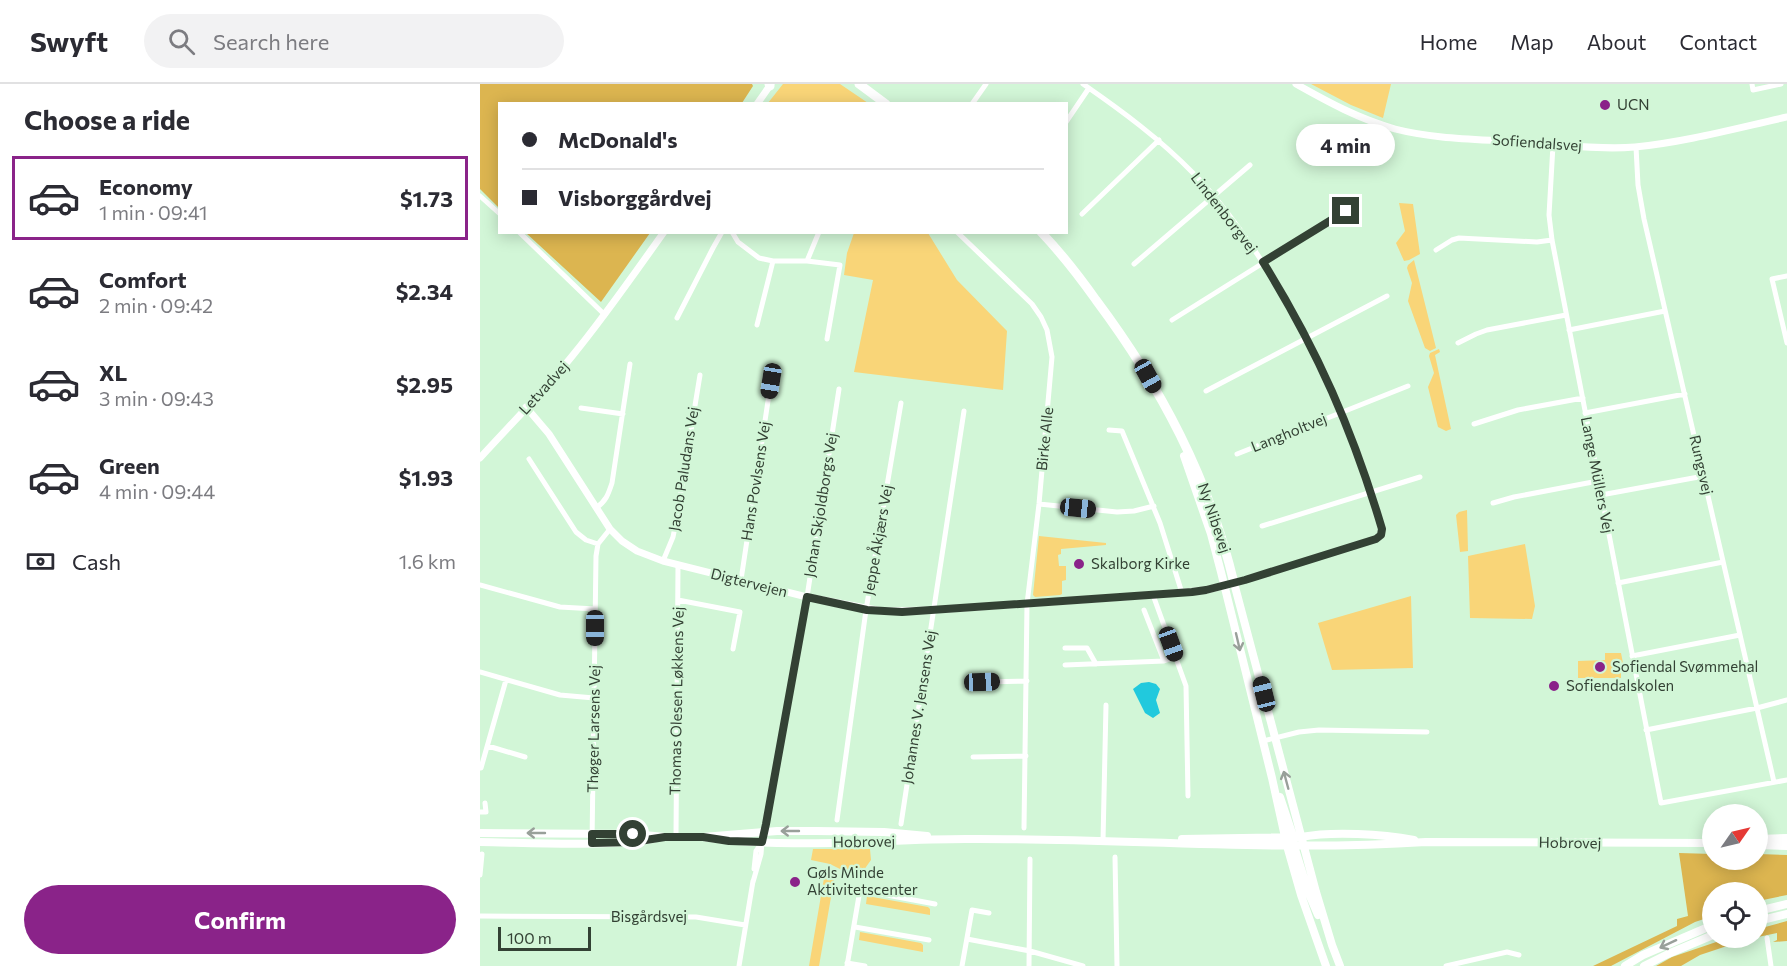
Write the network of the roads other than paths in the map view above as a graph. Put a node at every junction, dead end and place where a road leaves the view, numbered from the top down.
1 (770, 84) edge
2 (859, 84) edge
3 (986, 84) edge
4 (1083, 84) edge
5 (1296, 84) edge
6 (1752, 84) edge
7 (1781, 84) edge
8 (1089, 88) junction
9 (758, 102) edge
10 (883, 102) edge
11 (973, 102) edge
12 (1787, 117) edge
13 (1068, 119) edge
14 (1159, 140) junction
15 (1553, 145) junction
16 (1636, 147) junction
17 (1250, 165) dead end
18 (480, 196) edge
19 (1214, 196) junction
20 (1346, 211) dead end
21 (498, 212) edge
22 (1082, 214) dead end
23 (521, 234) edge
24 (663, 234) edge
25 (721, 234) edge
26 (734, 234) edge
27 (818, 234) edge
28 (959, 234) edge
29 (1043, 234) edge
30 (1552, 240) junction
31 (1436, 250) dead end
32 (773, 261) junction
33 (807, 261) junction
34 (1263, 262) junction
35 (1134, 264) dead end
36 (1787, 276) edge
37 (1387, 296) dead end
38 (1665, 311) junction
39 (605, 315) junction
40 (1566, 315) junction
41 (677, 318) dead end
42 (1172, 320) dead end
43 (758, 325) dead end
44 (1569, 330) junction
45 (1307, 338) junction
46 (827, 339) dead end
47 (1458, 343) dead end
48 (1787, 343) edge
49 (630, 364) dead end
50 (700, 375) dead end
51 (771, 381) dead end
52 (1408, 386) dead end
53 (839, 389) dead end
54 (1206, 391) dead end
55 (1685, 394) junction
56 (1582, 398) junction
57 (902, 403) dead end
58 (526, 407) junction
59 (580, 408) dead end
60 (964, 411) dead end
61 (1342, 412) junction
62 (1585, 413) junction
63 (623, 414) junction
64 (1168, 414) junction
65 (1474, 424) dead end
66 (1109, 430) dead end
67 (1237, 454) dead end
68 (1184, 456) joint
69 (480, 458) edge
70 (529, 459) dead end
71 (1704, 476) junction
72 (1420, 477) dead end
73 (1598, 481) junction
74 (1371, 493) junction
75 (1601, 495) junction
76 (1492, 503) dead end
77 (1039, 504) junction
78 (1154, 506) junction
79 (596, 508) junction
80 (1262, 526) dead end
81 (610, 529) junction
82 (598, 544) junction
83 (663, 561) junction
84 (1723, 562) junction
85 (678, 566) junction
86 (741, 580) junction
87 (1618, 583) junction
88 (1229, 584) junction
89 (480, 585) edge
90 (1182, 593) junction
91 (1153, 595) junction
92 (807, 597) junction
93 (678, 600) junction
94 (1027, 604) junction
95 (595, 609) junction
96 (1144, 609) dead end
97 (867, 610) junction
98 (933, 610) junction
99 (1740, 635) junction
100 (1065, 648) dead end
101 (733, 649) dead end
102 (1632, 656) junction
103 (1176, 657) junction
104 (1164, 661) junction
105 (1096, 664) junction
106 (1065, 665) dead end
107 (480, 672) edge
108 (506, 680) junction
109 (1027, 681) junction
110 (982, 682) dead end
111 (594, 698) junction
112 (1787, 700) edge
113 (1106, 705) dead end
114 (1756, 708) junction
115 (1646, 730) junction
116 (1427, 732) dead end
117 (1275, 738) junction
118 (1263, 741) junction
119 (488, 746) junction
120 (1026, 756) junction
121 (525, 757) dead end
122 (973, 757) dead end
123 (480, 768) edge
124 (1787, 780) edge
125 (1774, 782) junction
126 (1188, 796) dead end
127 (485, 803) dead end
128 (480, 812) edge
129 (837, 820) dead end
130 (901, 824) dead end
131 (1024, 828) dead end
132 (480, 833) edge
133 (764, 833) junction
134 (676, 837) junction
135 (703, 837) junction
136 (592, 838) junction
137 (1787, 838) edge
138 (967, 839) junction
139 (1768, 839) edge
140 (1103, 841) junction
141 (1149, 841) junction
142 (1294, 841) junction
143 (480, 842) edge
144 (762, 842) junction
145 (1426, 842) junction
146 (1702, 843) edge
147 (1787, 844) edge
148 (1768, 845) edge
149 (482, 854) dead end
150 (1115, 857) dead end
151 (1030, 860) dead end
152 (480, 875) edge
153 (935, 904) dead end
154 (1787, 904) edge
155 (1768, 909) edge
156 (989, 913) dead end
157 (1787, 914) edge
158 (480, 916) edge
159 (1768, 919) edge
160 (1311, 922) junction
161 (745, 925) junction
162 (855, 927) junction
163 (1702, 930) edge
164 (967, 939) junction
165 (929, 940) dead end
166 (1702, 940) edge
167 (1768, 945) edge
168 (1030, 951) junction
169 (1519, 956) dead end
170 (847, 964) edge
171 (739, 966) edge
172 (865, 966) edge
173 (962, 966) edge
174 (1029, 966) edge
175 (1083, 966) edge
176 (1117, 966) edge
177 (1326, 966) edge
178 (1332, 966) edge
179 (1340, 966) edge
180 (1446, 966) edge
181 (1625, 966) edge
182 (1644, 966) edge
183 (1771, 966) edge

1 - 9 street
2 - 10 highway
3 - 11 street
4 - 8 street, Lindenborgvej
5 - 15 street, Sofiendalsvej
6 - 7 street
8 - 13 street
8 - 14 street, Lindenborgvej
12 - 16 street, Sofiendalsvej
14 - 19 street, Lindenborgvej
14 - 22 street
15 - 16 street, Sofiendalsvej
15 - 30 street, Lange Müllers Vej
16 - 38 street, Rungsvej
17 - 19 street
18 - 21 street
19 - 34 street, Lindenborgvej
19 - 35 street
20 - 34 street
23 - 39 street
24 - 39 street, Letvadvej
25 - 41 street
26 - 32 street
27 - 33 street
28 - 77 street, Birke Alle
29 - 64 highway, Ny Nibevej
30 - 31 street
30 - 40 street, Lange Müllers Vej
32 - 33 street
32 - 43 street
33 - 46 street
34 - 42 street
34 - 45 street, Lindenborgvej
36 - 48 street
37 - 45 street
38 - 44 street
38 - 55 street, Rungsvej
39 - 58 street, Letvadvej
40 - 44 street, Lange Müllers Vej
40 - 47 street
44 - 56 street, Lange Müllers Vej
45 - 54 street
45 - 61 street, Lindenborgvej
49 - 63 street
50 - 83 street, Jacob Paludans Vej
51 - 86 street, Hans Povlsens Vej
52 - 61 street, Langholtvej
53 - 92 street, Johan Skjoldborgs Vej
55 - 62 street
55 - 71 street, Rungsvej
56 - 62 street, Lange Müllers Vej
56 - 65 street
57 - 97 street, Jeppe Åkjærs Vej
58 - 69 street, Letvadvej
58 - 79 street, Digtervejen
59 - 63 street
60 - 98 street, Johannes V. Jensens Vej
61 - 67 street, Langholtvej
61 - 74 street, Lindenborgvej
62 - 73 street, Lange Müllers Vej
63 - 79 street
64 - 68 highway, Ny Nibevej
64 - 88 highway, Ny Nibevej
66 - 78 street
68 - 88 main road, Ny Nibevej
70 - 82 street
71 - 75 street
71 - 84 street, Rungsvej
72 - 74 street
73 - 75 street, Lange Müllers Vej
73 - 76 street
74 - 80 street
74 - 88 street, Lindenborgvej
75 - 87 street, Lange Müllers Vej
77 - 78 street
77 - 94 street, Birke Alle
78 - 90 street
79 - 81 street, Digtervejen
81 - 82 street
81 - 83 street, Digtervejen
82 - 95 street, Thøger Larsens Vej
83 - 85 street, Digtervejen
84 - 87 street
84 - 99 street, Rungsvej
85 - 86 street, Digtervejen
85 - 93 street, Thomas Olesen Løkkens Vej
86 - 92 street, Digtervejen
87 - 102 street, Lange Müllers Vej
88 - 90 street, Digtervejen
88 - 117 main road, Ny Nibevej
88 -> 118 main road, Ny Nibevej
89 - 95 street
90 - 91 street, Digtervejen
91 - 94 street, Digtervejen
91 - 103 street
92 - 97 street, Digtervejen
92 - 133 street, Johan Skjoldborgs Vej
93 - 101 street
93 - 134 street, Thomas Olesen Løkkens Vej
94 - 98 street, Digtervejen
94 - 109 street, Birke Alle
95 - 111 street, Thøger Larsens Vej
96 - 104 street
97 - 98 street, Digtervejen
97 - 129 street, Jeppe Åkjærs Vej
98 - 130 street, Johannes V. Jensens Vej
99 - 102 street
99 - 114 street, Rungsvej
100 - 105 street
102 - 115 street, Lange Müllers Vej
103 - 104 street
103 - 126 street
104 - 105 street
105 - 106 street
107 - 108 street
108 - 111 street
108 - 119 street
109 - 110 street
109 - 120 street, Birke Alle
111 - 136 street, Thøger Larsens Vej
112 - 114 street
113 - 140 street
114 - 115 street
114 - 125 street, Rungsvej
115 - 125 street, Lange Müllers Vej
116 - 117 street
117 - 118 street
142 -> 117 main road, Ny Nibevej
118 - 142 main road, Ny Nibevej
119 - 121 street
119 - 123 street
120 - 122 street
120 - 131 street, Birke Alle
124 - 125 street
127 - 128 street
136 -> 132 main road, Hobrovej
133 - 135 main road, Hobrovej
138 -> 133 main road, Hobrovej
133 - 144 street
134 - 135 main road, Hobrovej
134 - 136 main road, Hobrovej
135 - 144 main road, Hobrovej
136 - 143 main road, Hobrovej
137 - 139 main road
138 - 140 main road, Hobrovej
138 - 144 main road, Hobrovej
140 - 141 main road, Hobrovej
141 - 142 main road, Hobrovej
141 - 142 main road, Hobrovej
142 - 145 main road, Hobrovej
142 - 145 main road, Hobrovej
142 - 160 main road
142 - 179 main road
144 - 161 street
145 - 146 main road, Hobrovej
147 - 148 main road
149 - 152 street
150 - 176 street
151 - 168 street
153 - 162 street
154 - 155 main road
156 - 164 street
157 - 159 main road
158 - 161 street, Bisgårdsvej
160 - 177 main road
160 - 178 main road
161 - 171 street
162 - 165 street
162 - 170 street
163 -> 181 main road
164 - 168 street
164 - 173 street
166 - 182 main road
167 - 183 street
168 - 174 street
168 - 175 street
169 - 180 street
170 - 172 street

